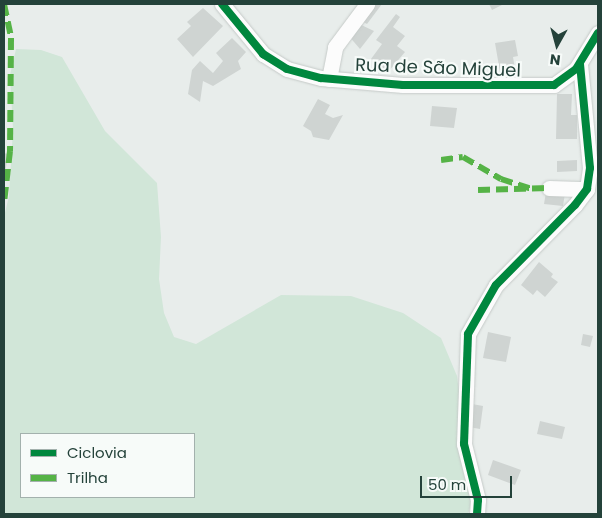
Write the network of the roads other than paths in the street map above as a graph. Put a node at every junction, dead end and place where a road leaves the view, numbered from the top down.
1 (222, 4) edge
2 (367, 4) edge
3 (598, 34) edge
4 (580, 64) junction
5 (329, 79) junction
6 (592, 180) edge
7 (548, 188) dead end
8 (477, 514) edge

1 - 5 street, Rua de São Miguel
2 - 5 street
3 - 4 street, Rua de São Miguel
4 - 5 street, Rua de São Miguel
4 - 6 street
6 - 7 street
6 - 8 street

